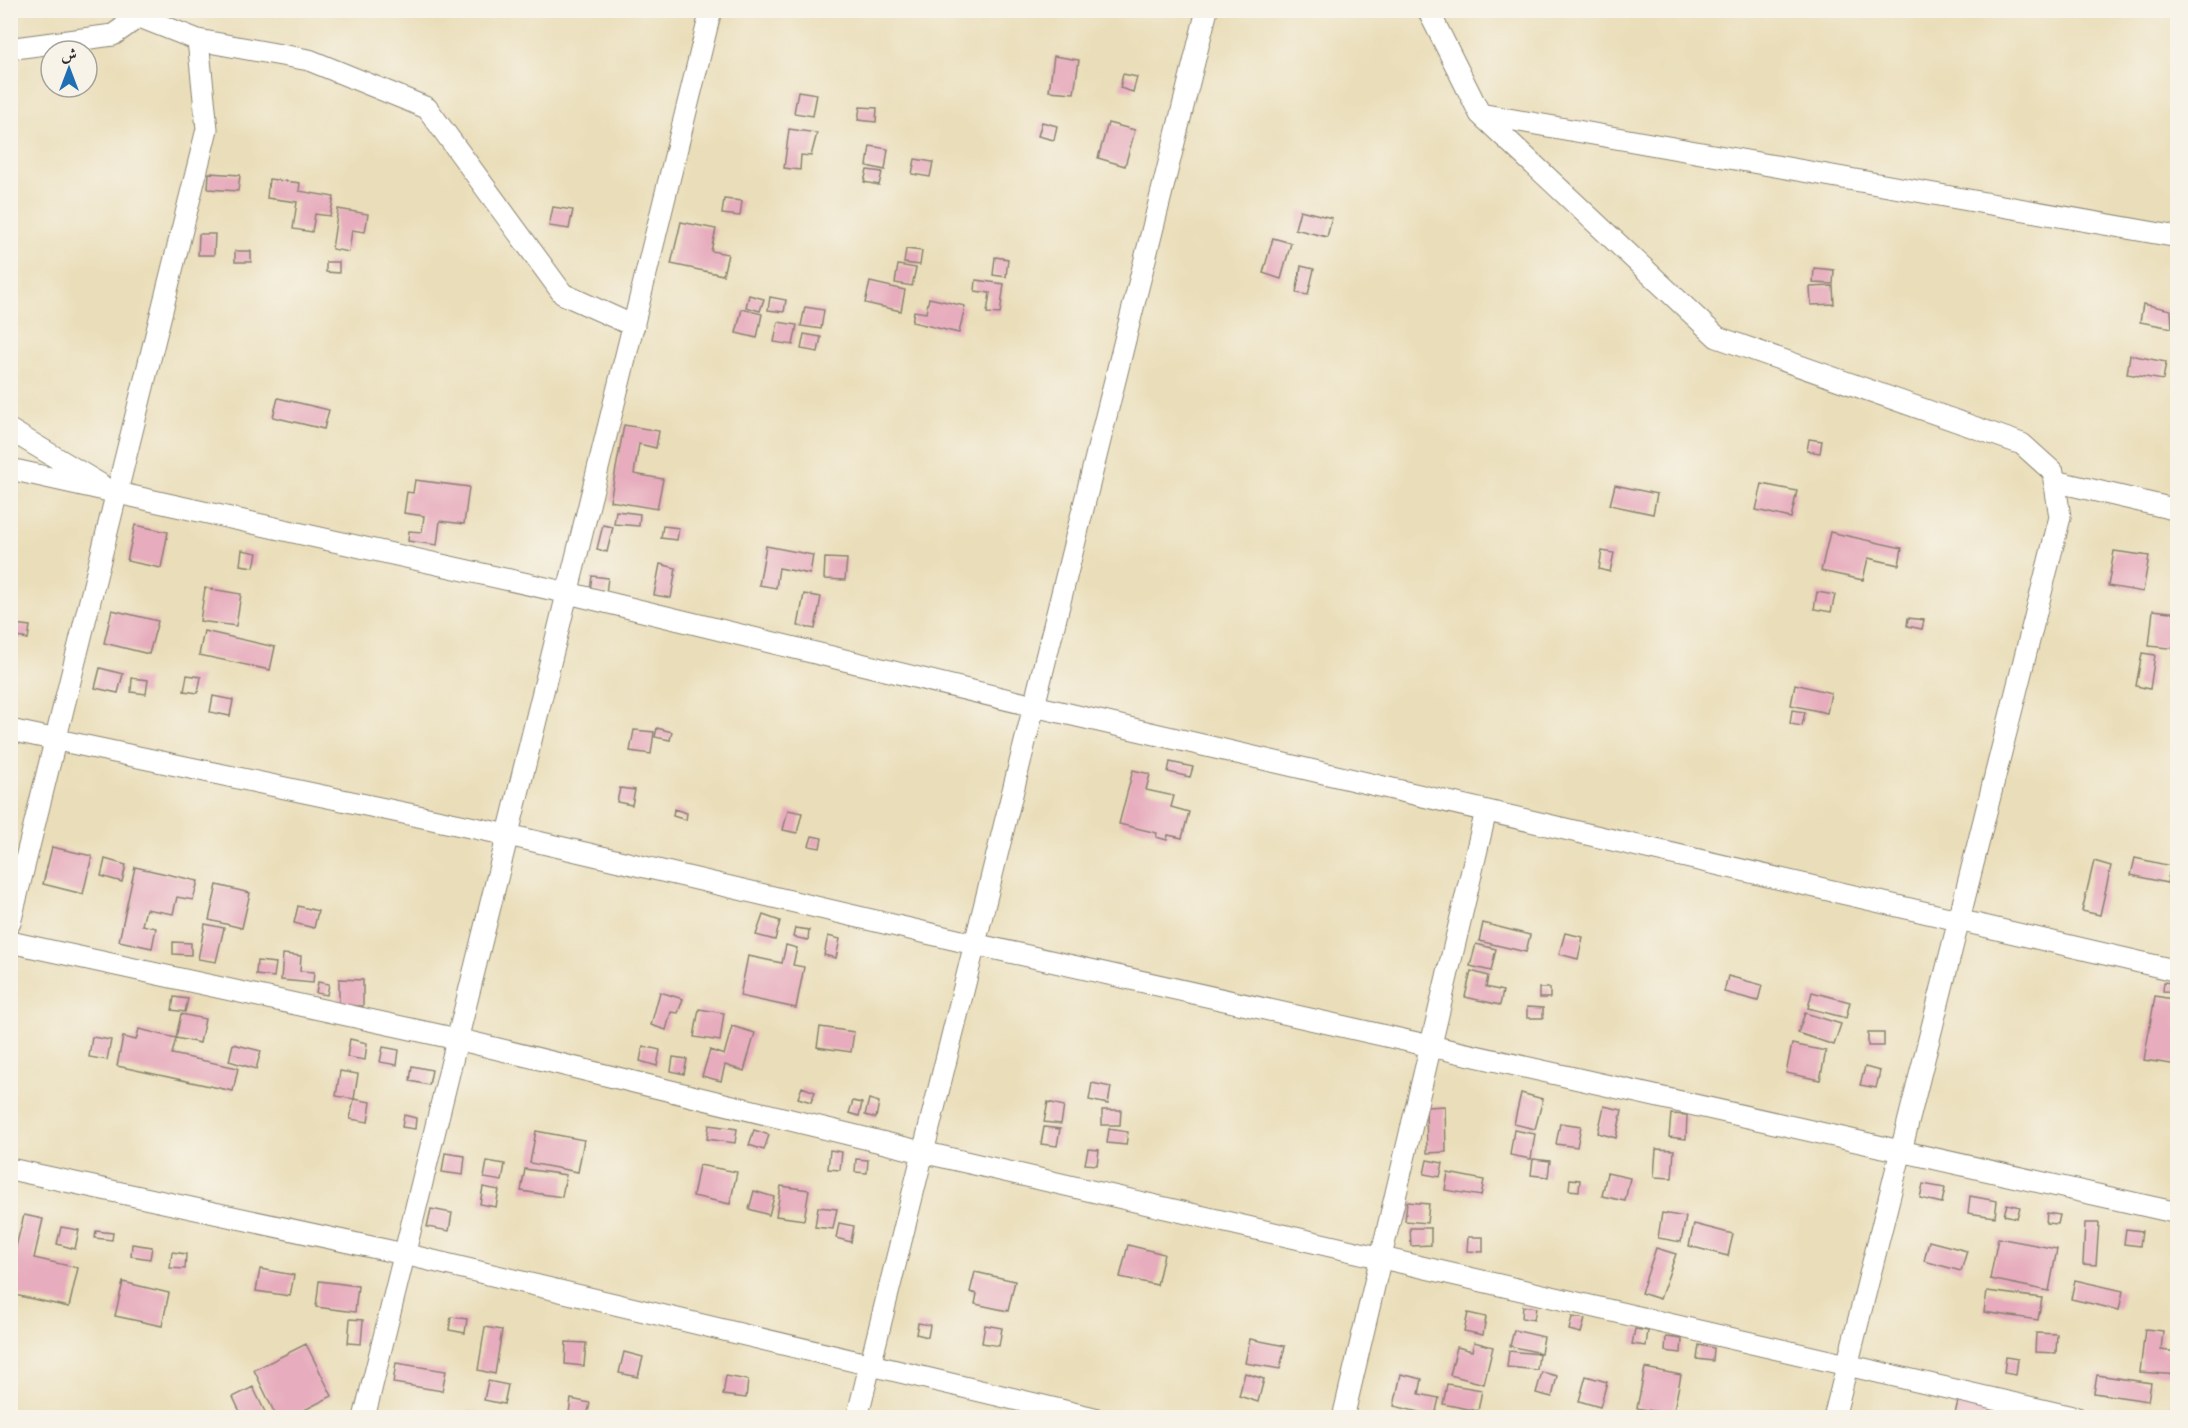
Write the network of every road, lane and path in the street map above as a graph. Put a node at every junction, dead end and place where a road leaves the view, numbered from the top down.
1 (711, 10) edge
2 (1207, 10) edge
3 (1428, 10) edge
4 (136, 13) edge
5 (198, 40) junction
6 (10, 44) edge
7 (1480, 114) junction
8 (2178, 237) edge
9 (634, 326) junction
10 (10, 430) edge
11 (10, 470) edge
12 (2054, 481) junction
13 (117, 494) junction
14 (2178, 510) edge
15 (568, 593) junction
16 (1034, 706) junction
17 (10, 729) edge
18 (56, 740) junction
19 (1486, 811) junction
20 (508, 835) junction
21 (1959, 921) junction
22 (10, 923) edge
23 (10, 942) edge
24 (974, 944) junction
25 (2178, 971) edge
26 (457, 1039) junction
27 (1430, 1046) junction
28 (1901, 1151) junction
29 (922, 1152) junction
30 (10, 1169) edge
31 (2178, 1213) edge
32 (404, 1254) junction
33 (1380, 1257) junction
34 (1848, 1364) junction
35 (869, 1366) junction
36 (364, 1418) edge
37 (856, 1418) edge
38 (1094, 1418) edge
39 (1343, 1418) edge
40 (1834, 1418) edge
41 (2077, 1418) edge

1 - 9 street
2 - 16 street
3 - 7 street
4 - 5 street
4 - 6 street
5 - 9 street
5 - 13 street
7 - 8 street
7 - 12 street
9 - 15 street
10 - 13 street
11 - 13 street
12 - 14 street
12 - 21 street
13 - 15 street
13 - 18 street
15 - 16 street
15 - 20 street
16 - 19 street
16 - 24 street
17 - 18 street
18 - 20 street
18 - 22 street
19 - 21 street
19 - 27 street
20 - 24 street
20 - 26 street
21 - 25 street
21 - 28 street
23 - 26 street
24 - 27 street
24 - 29 street
26 - 29 street
26 - 32 street
27 - 28 street
27 - 33 street
28 - 31 street
28 - 34 street
29 - 33 street
29 - 35 street
30 - 32 street
32 - 35 street
32 - 36 street
33 - 34 street
33 - 39 street
34 - 40 street
34 - 41 street
35 - 37 street
35 - 38 street

